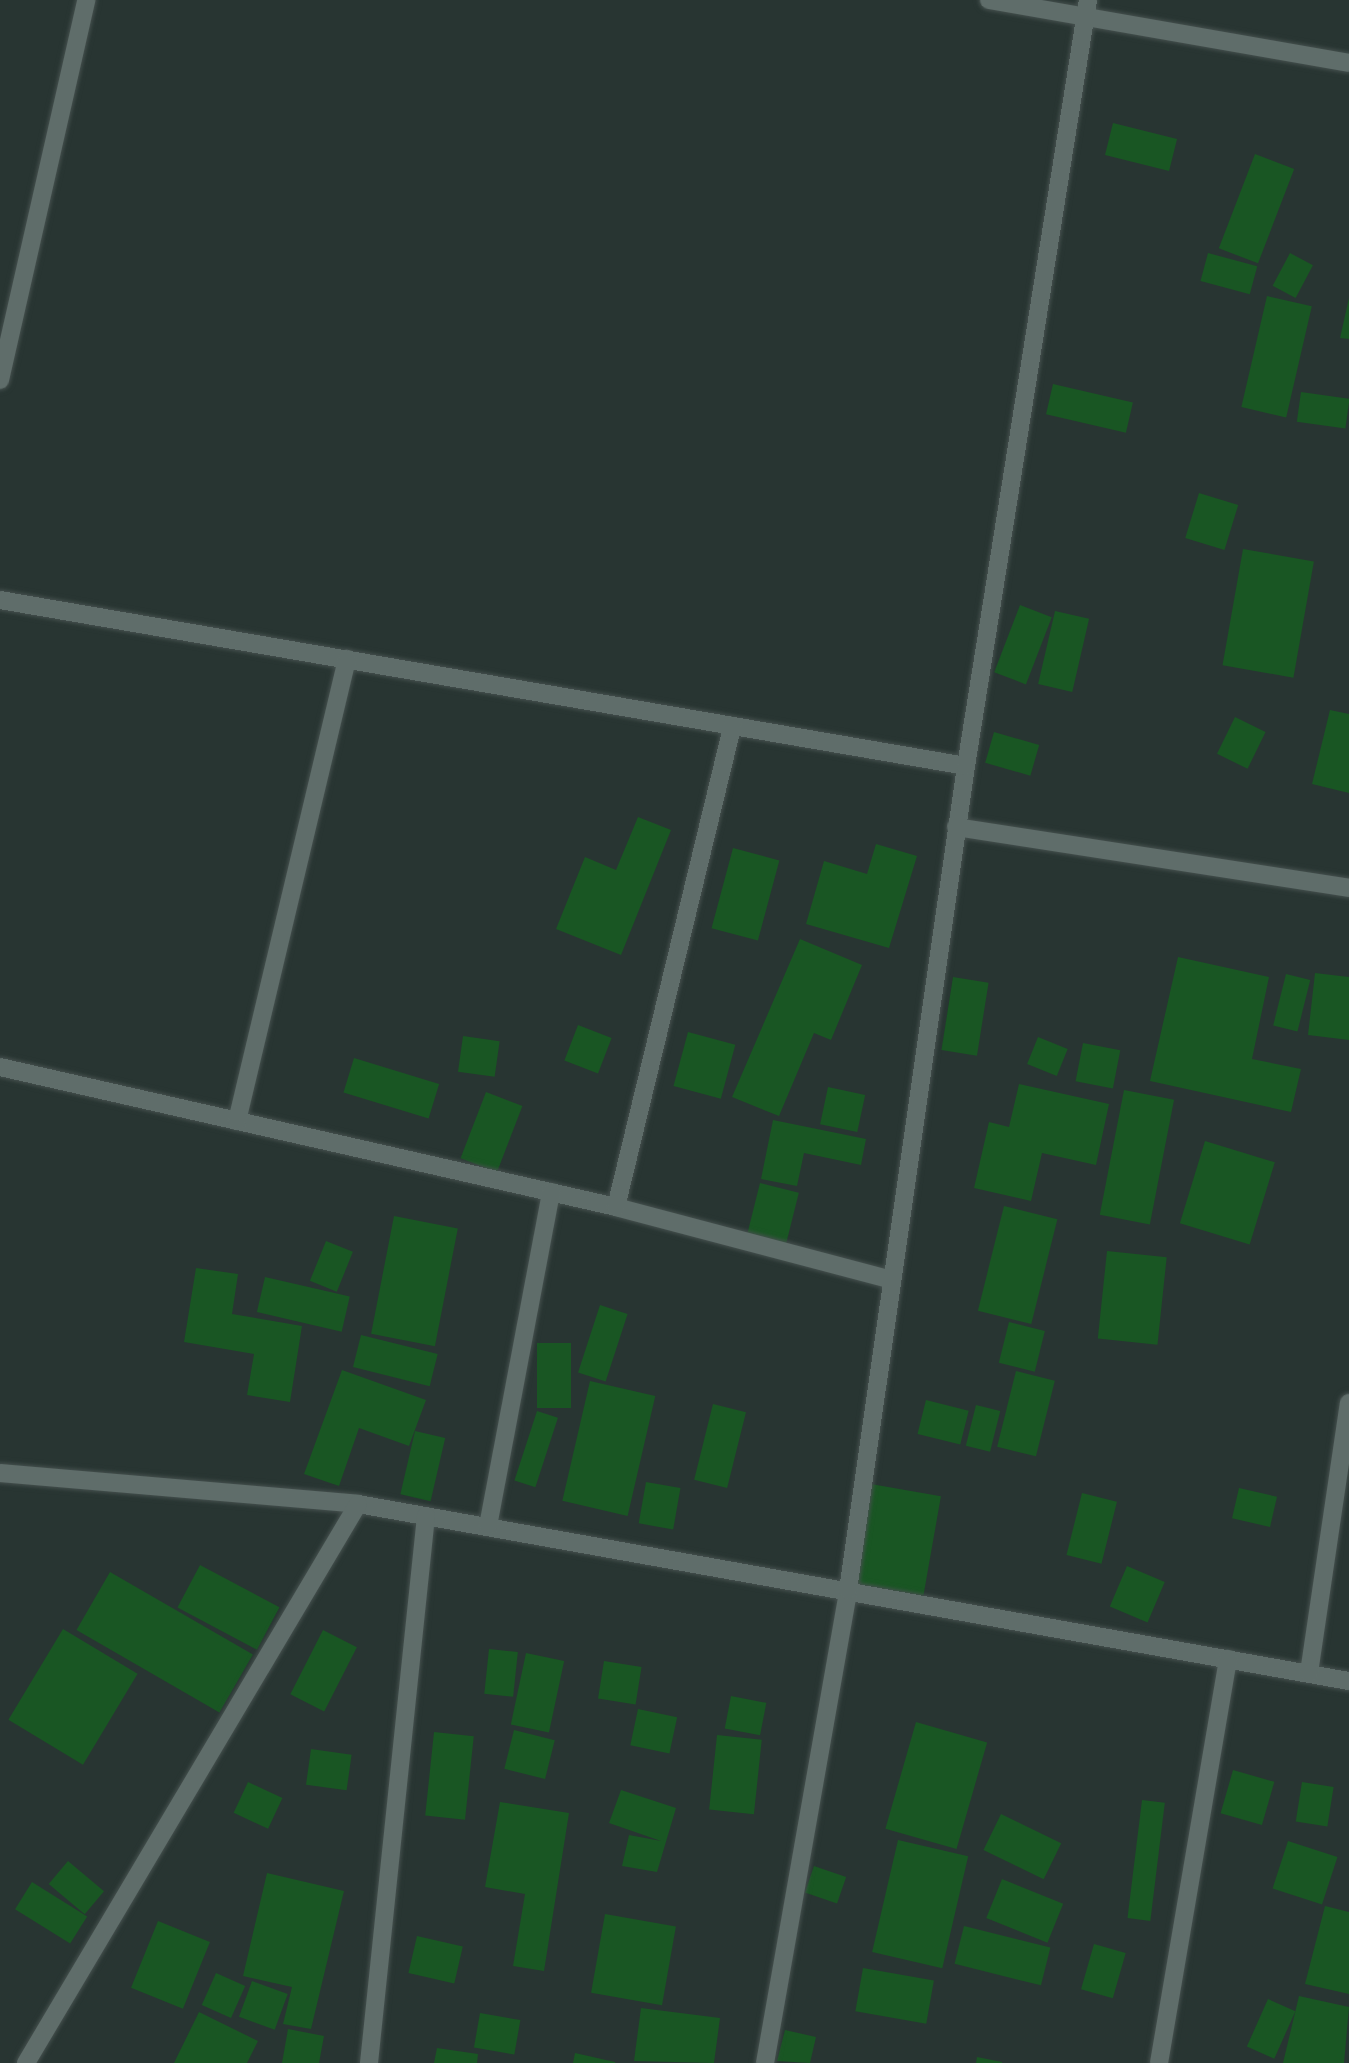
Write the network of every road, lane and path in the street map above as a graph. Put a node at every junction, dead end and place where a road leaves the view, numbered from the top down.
1 (86, 0) edge
2 (989, 0) edge
3 (1087, 8) edge
4 (1349, 63) edge
5 (0, 380) edge
6 (0, 600) edge
7 (347, 659) junction
8 (732, 726) junction
9 (966, 766) junction
10 (956, 827) junction
11 (1349, 888) edge
12 (0, 1067) edge
13 (237, 1121) junction
14 (551, 1192) junction
15 (616, 1207) junction
16 (892, 1280) junction
17 (1349, 1404) edge
18 (0, 1473) edge
19 (358, 1504) junction
20 (426, 1516) junction
21 (488, 1527) junction
22 (848, 1590) junction
23 (1228, 1659) junction
24 (1309, 1674) junction
25 (1349, 1681) edge
26 (26, 2063) edge
27 (369, 2063) edge
28 (765, 2063) edge
29 (1159, 2063) edge

1 - 5 street
2 - 3 street
3 - 4 street
3 - 9 street
6 - 7 street
7 - 8 street
7 - 13 street
8 - 9 street
8 - 15 street
9 - 10 street
10 - 11 street
10 - 16 street
12 - 13 street
13 - 14 street
14 - 15 street
14 - 21 street
15 - 16 street
16 - 22 street
17 - 24 street
18 - 19 street
19 - 20 street
19 - 26 street
20 - 21 street
20 - 27 street
21 - 22 street
22 - 23 street
22 - 28 street
23 - 24 street
23 - 29 street
24 - 25 street

